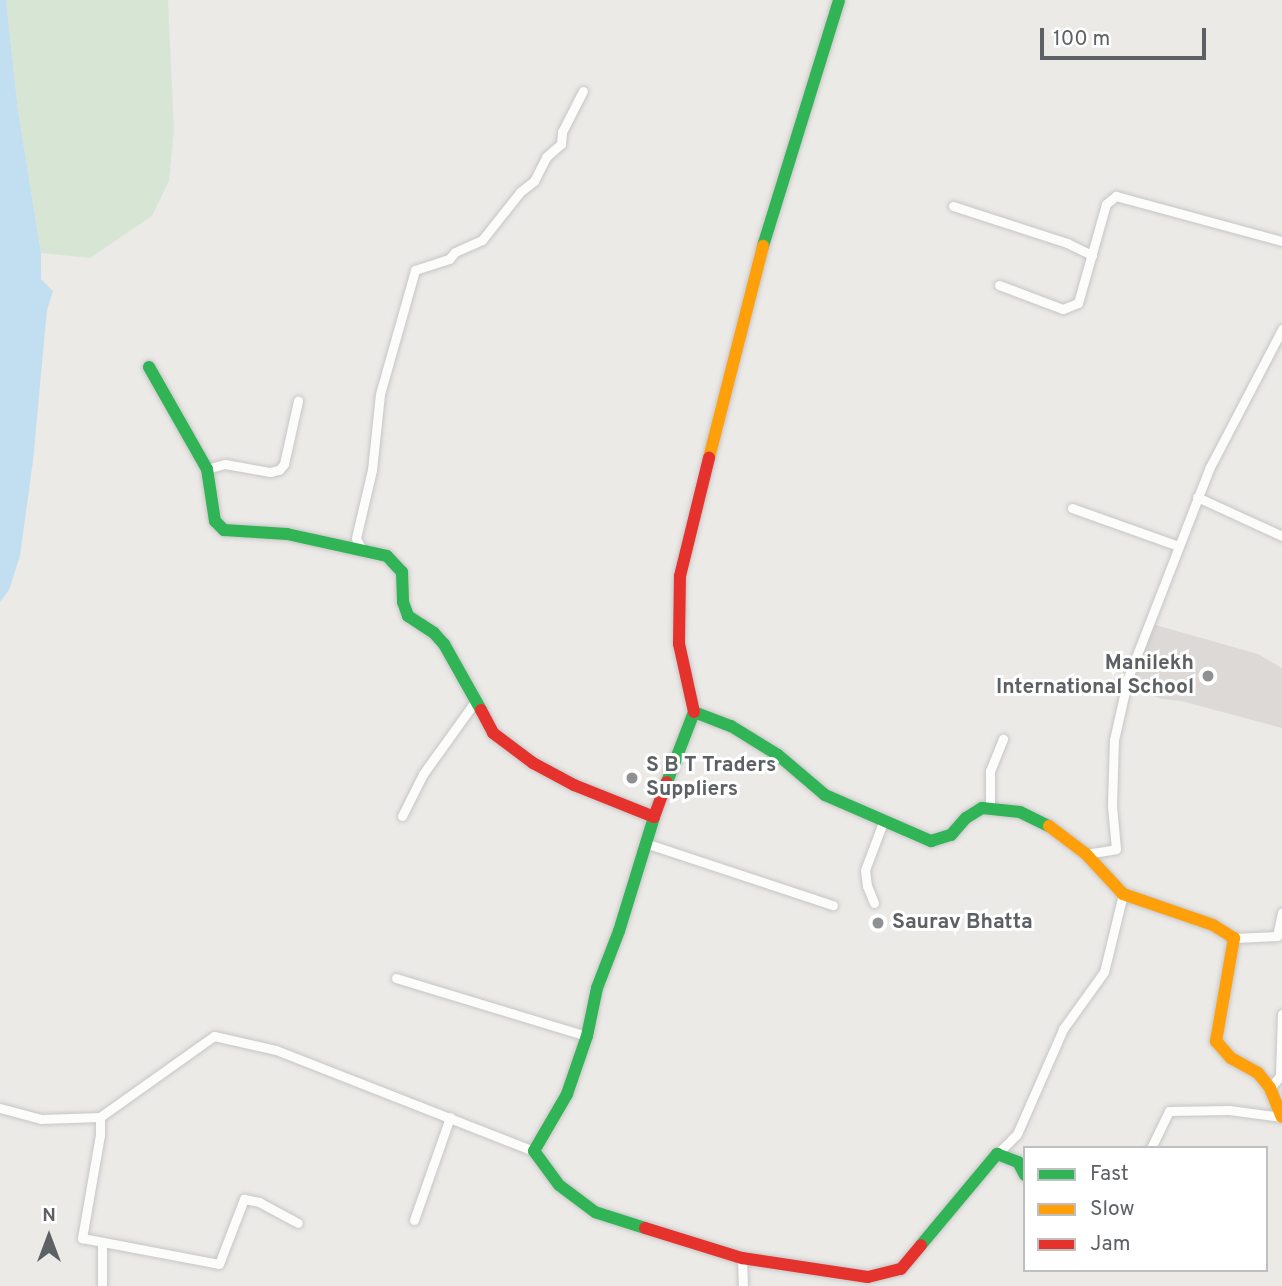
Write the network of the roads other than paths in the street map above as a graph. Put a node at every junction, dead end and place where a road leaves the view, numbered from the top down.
1 (839, 0) edge
2 (583, 91) dead end
3 (953, 206) dead end
4 (1282, 241) edge
5 (1092, 255) junction
6 (999, 285) dead end
7 (1282, 329) edge
8 (149, 367) dead end
9 (298, 401) dead end
10 (207, 469) junction
11 (1197, 497) junction
12 (1072, 508) dead end
13 (1282, 536) edge
14 (1178, 546) junction
15 (361, 548) junction
16 (474, 703) junction
17 (694, 712) junction
18 (1003, 739) dead end
19 (990, 807) junction
20 (402, 816) dead end
21 (654, 817) junction
22 (883, 822) junction
23 (645, 843) junction
24 (1086, 854) junction
25 (1123, 894) junction
26 (874, 903) dead end
27 (833, 905) dead end
28 (1282, 913) edge
29 (1234, 939) junction
30 (1279, 939) edge
31 (396, 978) dead end
32 (1282, 1014) edge
33 (587, 1035) junction
34 (1270, 1088) junction
35 (0, 1108) edge
36 (100, 1117) junction
37 (450, 1117) junction
38 (1282, 1117) edge
39 (1152, 1146) edge
40 (534, 1151) junction
41 (997, 1154) junction
42 (1023, 1171) edge
43 (414, 1220) dead end
44 (298, 1223) dead end
45 (102, 1242) junction
46 (742, 1258) junction
47 (102, 1286) edge
48 (743, 1286) edge

1 - 17 street
2 - 15 street
3 - 5 street
4 - 5 street
5 - 6 street
7 - 11 street
8 - 10 street
9 - 10 street
10 - 15 street
11 - 13 street
11 - 14 street
12 - 14 street
14 - 24 street
15 - 16 street
16 - 20 street
16 - 21 street
17 - 21 street
17 - 22 street
18 - 19 street
19 - 22 street
19 - 24 street
21 - 23 street
22 - 26 street
23 - 27 street
23 - 33 street
24 - 25 street
25 - 29 street
25 - 41 street
28 - 30 street
29 - 30 street
29 - 34 street
31 - 33 street
32 - 34 street
33 - 40 street
34 - 38 street
35 - 36 street
36 - 37 street
36 - 45 street
37 - 40 street
37 - 43 street
38 - 39 street
40 - 46 street
41 - 42 street
41 - 46 street
44 - 45 street
45 - 47 street
46 - 48 street

